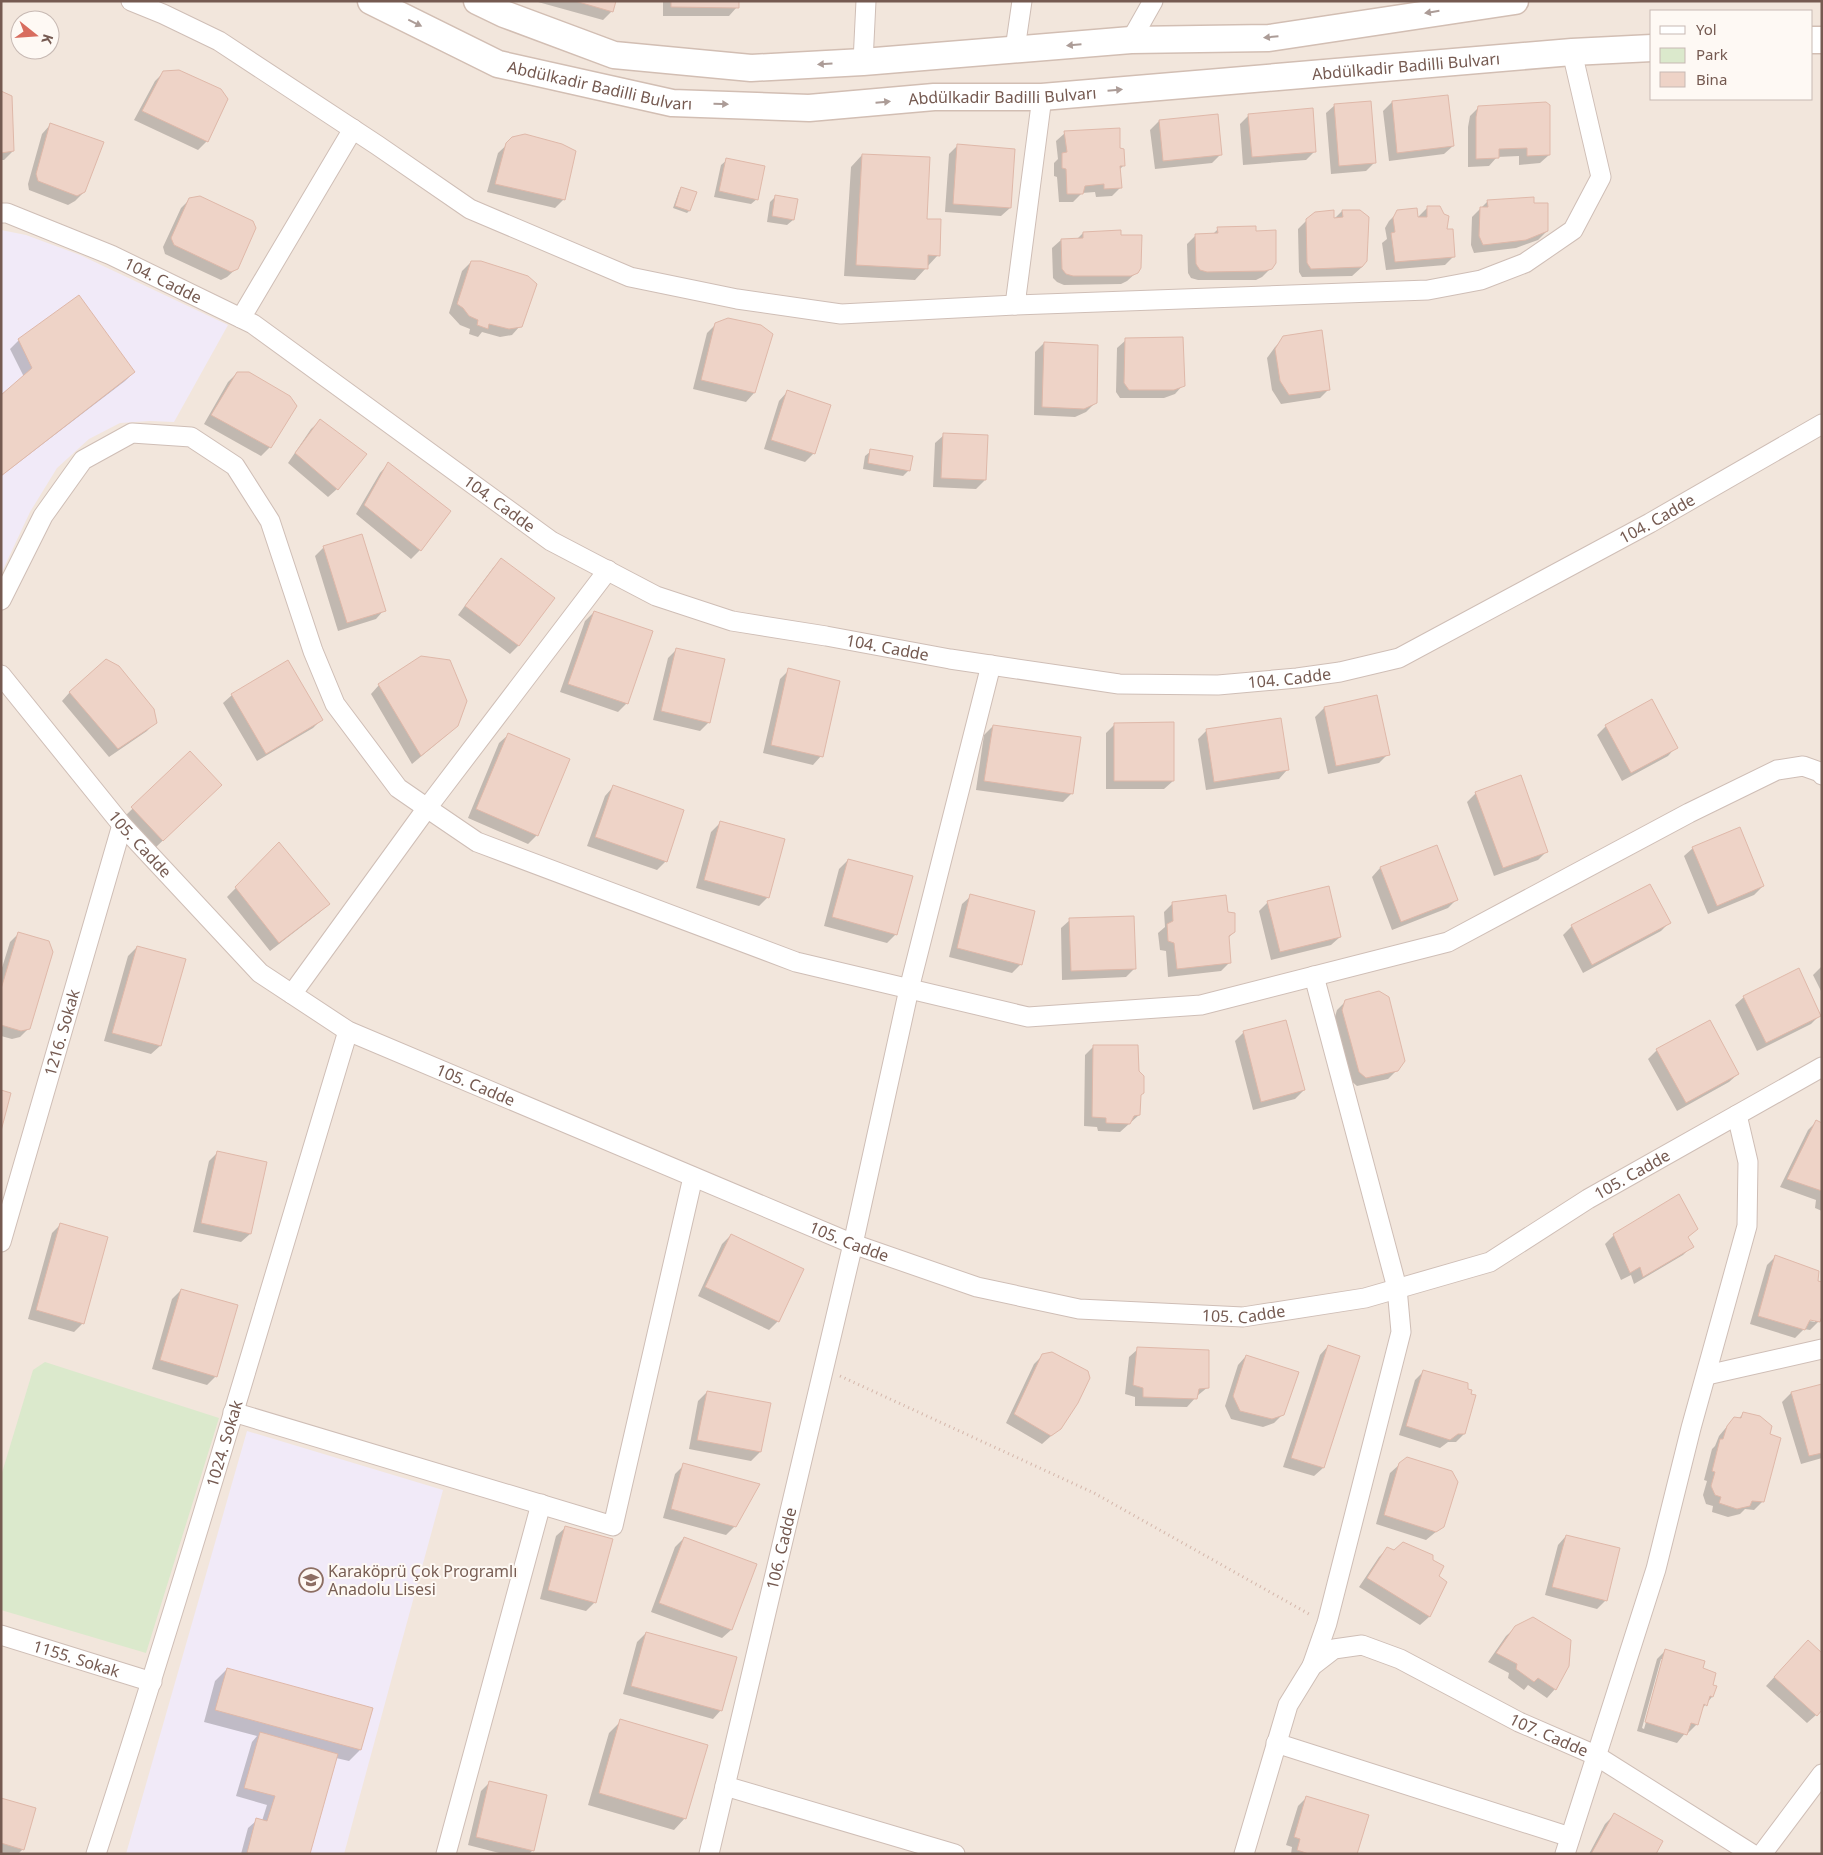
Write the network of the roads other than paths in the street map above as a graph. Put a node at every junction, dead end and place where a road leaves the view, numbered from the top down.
1 (131, 1) edge
2 (371, 1) edge
3 (477, 1) edge
4 (866, 1) edge
5 (1022, 1) edge
6 (1153, 1) edge
7 (1515, 1) edge
8 (1131, 40) junction
9 (1650, 48) edge
10 (1015, 49) junction
11 (1572, 52) junction
12 (863, 62) junction
13 (1042, 97) junction
14 (353, 129) junction
15 (1, 213) edge
16 (1016, 305) junction
17 (241, 318) junction
18 (1822, 424) edge
19 (608, 570) junction
20 (1, 600) edge
21 (991, 665) junction
22 (1, 675) edge
23 (1822, 775) edge
24 (427, 808) junction
25 (122, 825) junction
26 (1314, 976) junction
27 (909, 989) junction
28 (292, 994) junction
29 (348, 1031) junction
30 (1822, 1067) edge
31 (1737, 1115) junction
32 (693, 1177) junction
33 (4, 1223) edge
34 (1, 1242) edge
35 (853, 1244) junction
36 (1397, 1288) junction
37 (1822, 1349) edge
38 (1707, 1375) junction
39 (233, 1412) junction
40 (541, 1504) junction
41 (1, 1635) edge
42 (1312, 1666) junction
43 (152, 1682) junction
44 (1276, 1743) junction
45 (1595, 1755) junction
46 (1822, 1774) edge
47 (725, 1786) junction
48 (1567, 1845) edge
49 (96, 1854) edge
50 (446, 1854) edge
51 (709, 1854) edge
52 (955, 1854) edge
53 (1244, 1854) edge
54 (1752, 1854) edge
55 (1762, 1854) edge

1 - 14 street
2 -> 13 main road, Abdülkadir Badilli Bulvarı
12 -> 3 main road, Abdülkadir Badilli Bulvarı
4 - 12 street
5 - 10 street
6 - 8 street
7 -> 8 main road, Abdülkadir Badilli Bulvarı
8 -> 10 main road, Abdülkadir Badilli Bulvarı
9 - 11 main road, Abdülkadir Badilli Bulvarı
10 - 12 main road, Abdülkadir Badilli Bulvarı
13 -> 11 main road, Abdülkadir Badilli Bulvarı
11 - 16 street
13 - 16 street
14 - 16 street
14 - 17 street
15 - 17 street, 104. Cadde
17 - 19 street, 104. Cadde
18 - 21 street, 104. Cadde
19 - 21 street, 104. Cadde
19 - 24 street
20 - 24 street
21 - 27 street, 106. Cadde
22 - 25 street, 105. Cadde
23 - 26 street
24 - 27 street
24 - 28 street
25 - 28 street, 105. Cadde
25 - 33 street, 1216. Sokak
26 - 27 street
26 - 36 street
27 - 35 street, 106. Cadde
28 - 29 street, 105. Cadde
29 - 32 street, 105. Cadde
29 - 39 street, 1024. Sokak
30 - 31 street, 105. Cadde
31 - 36 street, 105. Cadde
31 - 38 street
32 - 35 street, 105. Cadde
32 - 40 street
33 - 34 street, 1216. Sokak
35 - 36 street, 105. Cadde
35 - 47 street, 106. Cadde
36 - 42 street
37 - 38 street
38 - 45 street
39 - 40 street
39 - 43 street, 1024. Sokak
40 - 50 street
41 - 43 street, 1155. Sokak
42 - 44 street
42 - 45 street, 107. Cadde
43 - 49 street, 1024. Sokak
44 - 48 street
44 - 53 street
45 - 48 street
45 - 54 street, 107. Cadde
46 - 55 street
47 - 51 street, 106. Cadde
47 - 52 street

